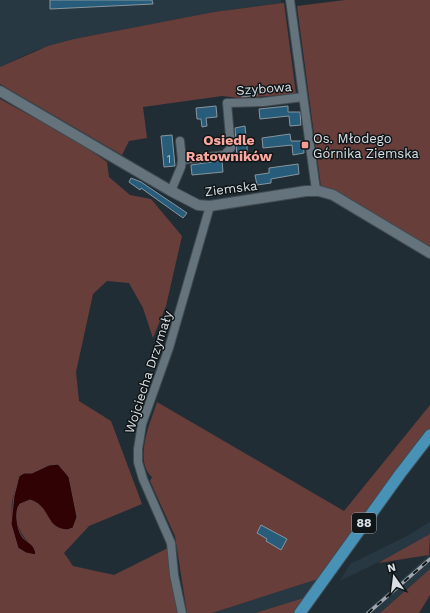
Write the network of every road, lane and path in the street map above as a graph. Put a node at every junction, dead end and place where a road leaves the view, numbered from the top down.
1 (290, 0) edge
2 (294, 0) edge
3 (0, 91) edge
4 (303, 97) junction
5 (180, 141) dead end
6 (182, 160) junction
7 (316, 190) junction
8 (171, 191) junction
9 (210, 206) junction
10 (430, 253) edge
11 (430, 435) edge
12 (430, 447) edge
13 (182, 613) edge
14 (300, 613) edge
15 (309, 613) edge

1 - 2 street
1 - 4 street, Szybowa
3 - 8 street, Ziemska
4 - 6 street, Szybowa
4 - 7 street, Szybowa
5 - 6 street
6 - 8 street
7 - 9 street, Ziemska
7 - 10 street, Ziemska
8 - 9 street, Ziemska
9 - 13 street, Wojciecha Drzymały
11 - 14 main road, 88
12 - 15 main road, 88

